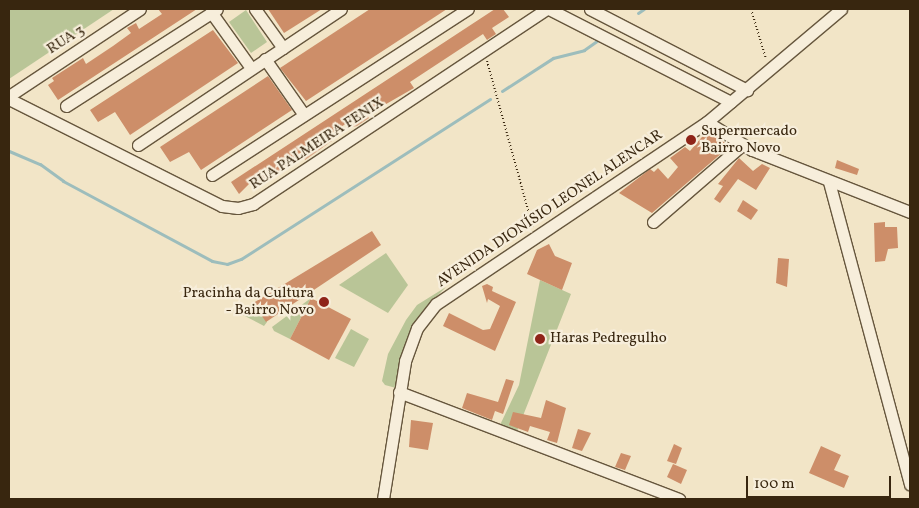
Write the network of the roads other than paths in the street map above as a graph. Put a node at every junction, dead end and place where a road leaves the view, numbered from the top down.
1 (140, 9) edge
2 (255, 9) edge
3 (341, 9) edge
4 (468, 9) edge
5 (548, 9) edge
6 (590, 9) edge
7 (841, 9) edge
8 (214, 10) edge
9 (283, 48) junction
10 (265, 59) junction
11 (251, 68) junction
12 (746, 90) junction
13 (9, 97) edge
14 (732, 102) junction
15 (66, 106) dead end
16 (304, 115) junction
17 (707, 122) junction
18 (138, 145) dead end
19 (742, 145) junction
20 (212, 175) dead end
21 (829, 182) junction
22 (910, 212) edge
23 (653, 222) dead end
24 (399, 392) junction
25 (910, 484) edge
26 (382, 499) edge
27 (679, 499) edge

1 - 13 street, RUA 3
2 - 9 street
3 - 9 street
4 - 16 street
5 - 13 street, RUA PALMEIRA FENIX
5 - 14 street
6 - 12 street
7 - 12 street, AVENIDA DIONÍSIO LEONEL ALENCAR
8 - 11 street
8 - 15 street
9 - 10 street
10 - 11 street
10 - 16 street
11 - 18 street
12 - 14 street, AVENIDA DIONÍSIO LEONEL ALENCAR
14 - 17 street, AVENIDA DIONÍSIO LEONEL ALENCAR
16 - 20 street
17 - 19 street
17 - 24 street, AVENIDA DIONÍSIO LEONEL ALENCAR
19 - 21 street
19 - 23 street
21 - 22 street
21 - 25 street
24 - 26 street, AVENIDA DIONÍSIO LEONEL ALENCAR
24 - 27 street

